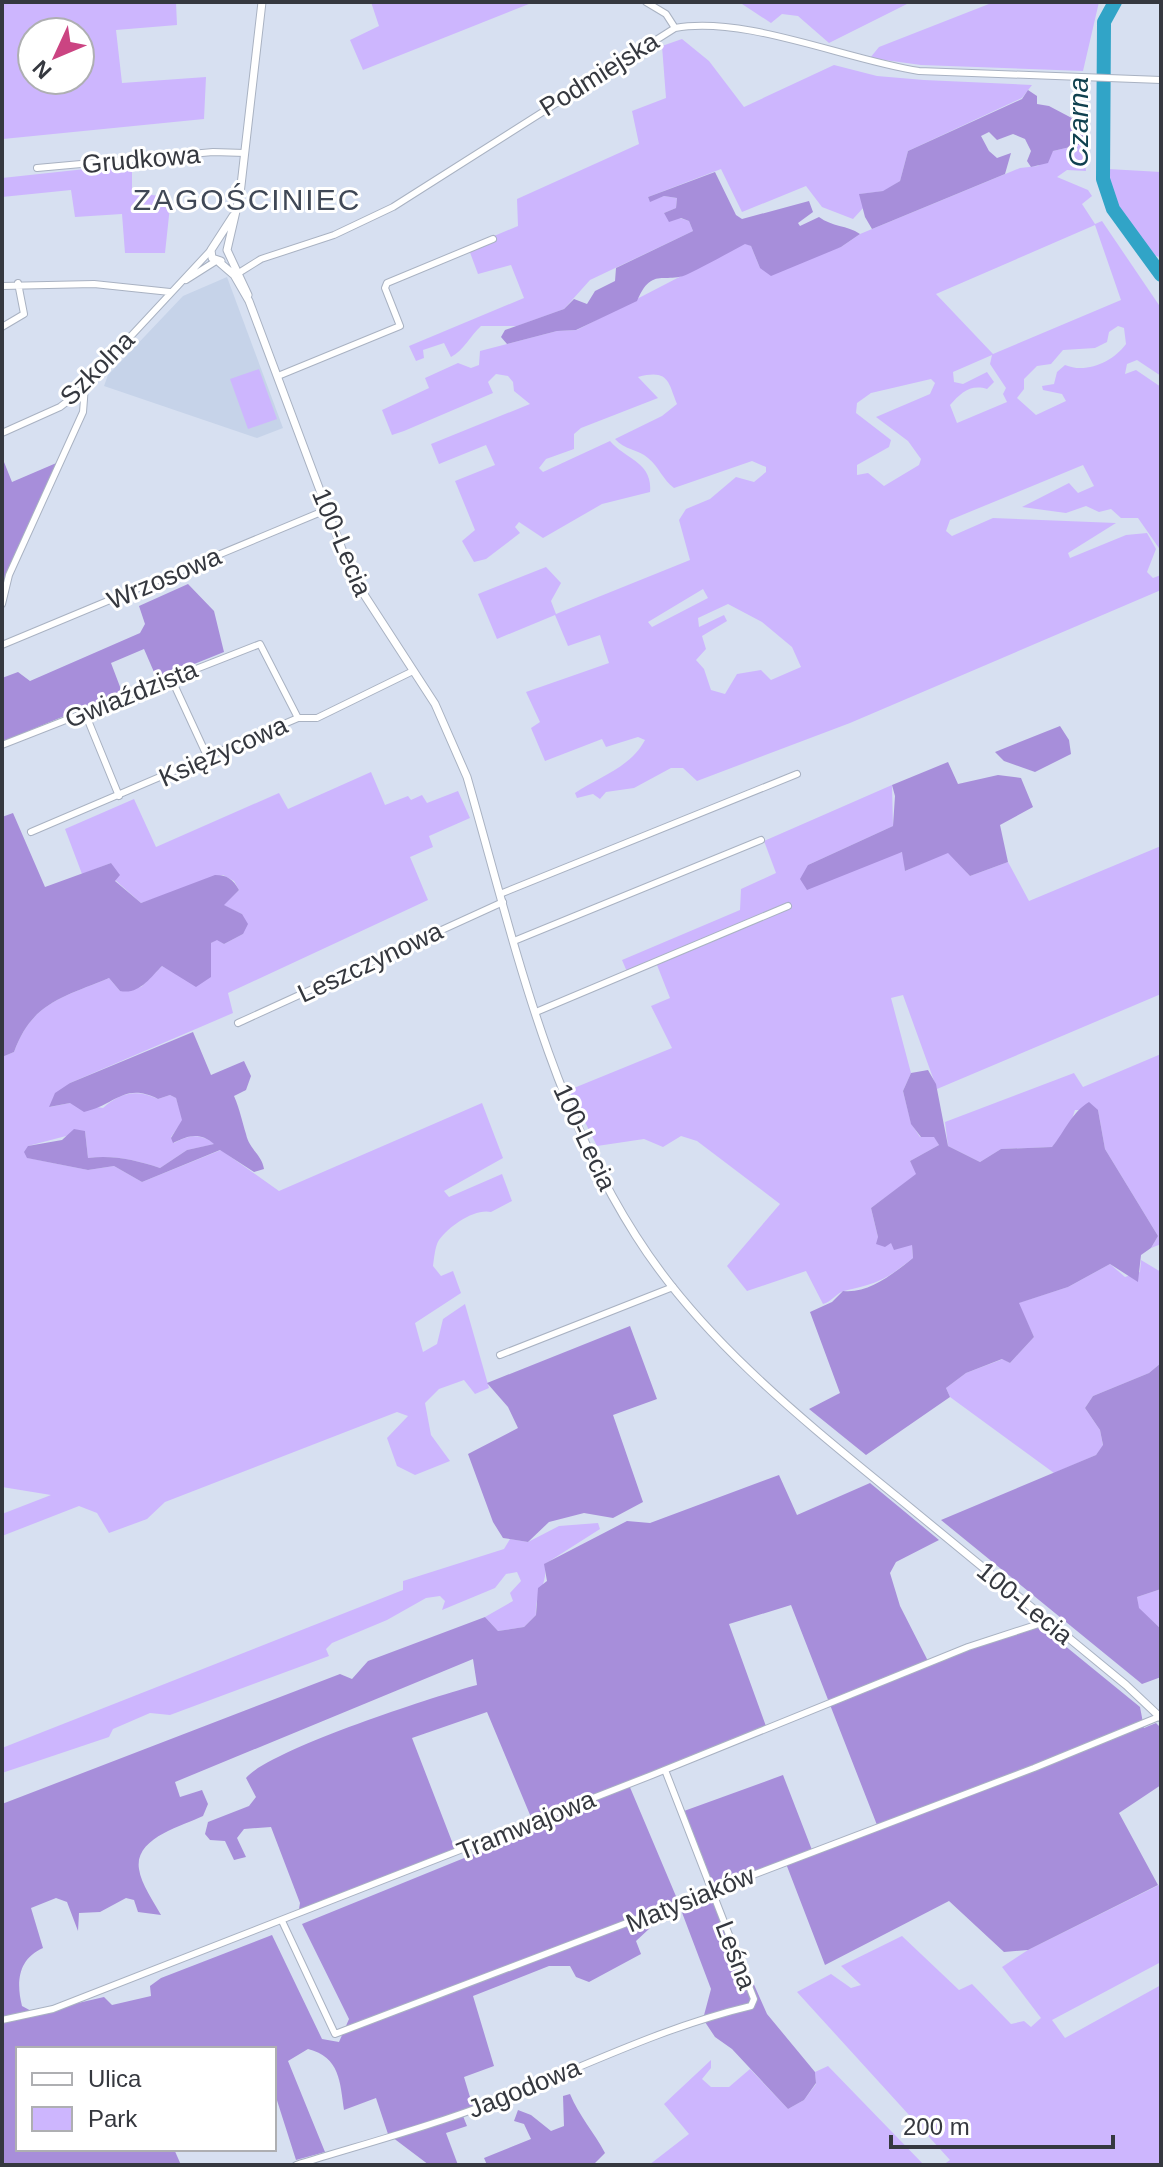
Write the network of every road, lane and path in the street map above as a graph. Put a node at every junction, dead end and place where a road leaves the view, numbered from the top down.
1 (262, 2) edge
2 (646, 2) edge
3 (675, 28) junction
4 (1161, 80) edge
5 (245, 153) junction
6 (37, 168) dead end
7 (236, 210) junction
8 (493, 239) dead end
9 (213, 248) junction
10 (227, 253) junction
11 (218, 262) junction
12 (237, 274) junction
13 (18, 283) junction
14 (179, 284) junction
15 (2, 286) edge
16 (170, 292) junction
17 (2, 327) edge
18 (278, 376) junction
19 (85, 386) junction
20 (2, 433) edge
21 (326, 510) junction
22 (2, 604) edge
23 (2, 645) edge
24 (413, 671) junction
25 (171, 678) junction
26 (85, 713) junction
27 (298, 718) junction
28 (2, 745) edge
29 (208, 758) junction
30 (797, 774) dead end
31 (119, 796) junction
32 (31, 832) dead end
33 (761, 840) dead end
34 (502, 898) junction
35 (788, 906) dead end
36 (514, 941) junction
37 (536, 1012) junction
38 (238, 1023) dead end
39 (673, 1287) junction
40 (500, 1355) dead end
41 (1048, 1621) junction
42 (1160, 1717) edge
43 (665, 1770) junction
44 (711, 1890) junction
45 (282, 1921) junction
46 (751, 2006) joint
47 (2, 2020) edge
48 (296, 2165) edge

1 - 5 street
2 - 3 street
3 - 4 street, Podmiejska
3 - 12 street, Podmiejska
5 - 6 street, Grudkowa
5 - 7 street
7 - 9 street
7 - 10 street
8 - 18 street
9 - 10 street
9 - 11 street
9 - 14 street, Szkolna
10 - 11 street
10 - 12 street, 100-Lecia
11 - 12 street
11 - 14 street, Szkolna
12 - 18 street, 100-Lecia
13 - 15 street
13 - 16 street
13 - 17 street
14 - 16 street, Szkolna
16 - 19 street, Szkolna
18 - 21 street, 100-Lecia
19 - 20 street, Szkolna
19 - 22 street
21 - 23 street, Wrzosowa
21 - 24 street, 100-Lecia
24 - 27 street, Księżycowa
24 - 34 street, 100-Lecia
25 - 26 street, Gwiaździsta
25 - 27 street, Gwiaździsta
25 - 29 street
26 - 28 street, Gwiaździsta
26 - 31 street
27 - 29 street, Księżycowa
29 - 31 street, Księżycowa
30 - 34 street, Leszczynowa
31 - 32 street, Księżycowa
33 - 36 street
34 - 36 street, 100-Lecia
34 - 38 street, Leszczynowa
35 - 37 street
36 - 37 street, 100-Lecia
37 - 39 street, 100-Lecia
39 - 40 street
39 - 41 street, 100-Lecia
41 - 42 street, 100-Lecia
41 - 43 street, Tramwajowa
42 - 44 street, Matysiaków
43 - 44 street, Leśna
43 - 45 street, Tramwajowa
44 - 45 street, Matysiaków
44 - 46 street, Leśna
45 - 47 street, Tramwajowa
46 - 48 street, Jagodowa

